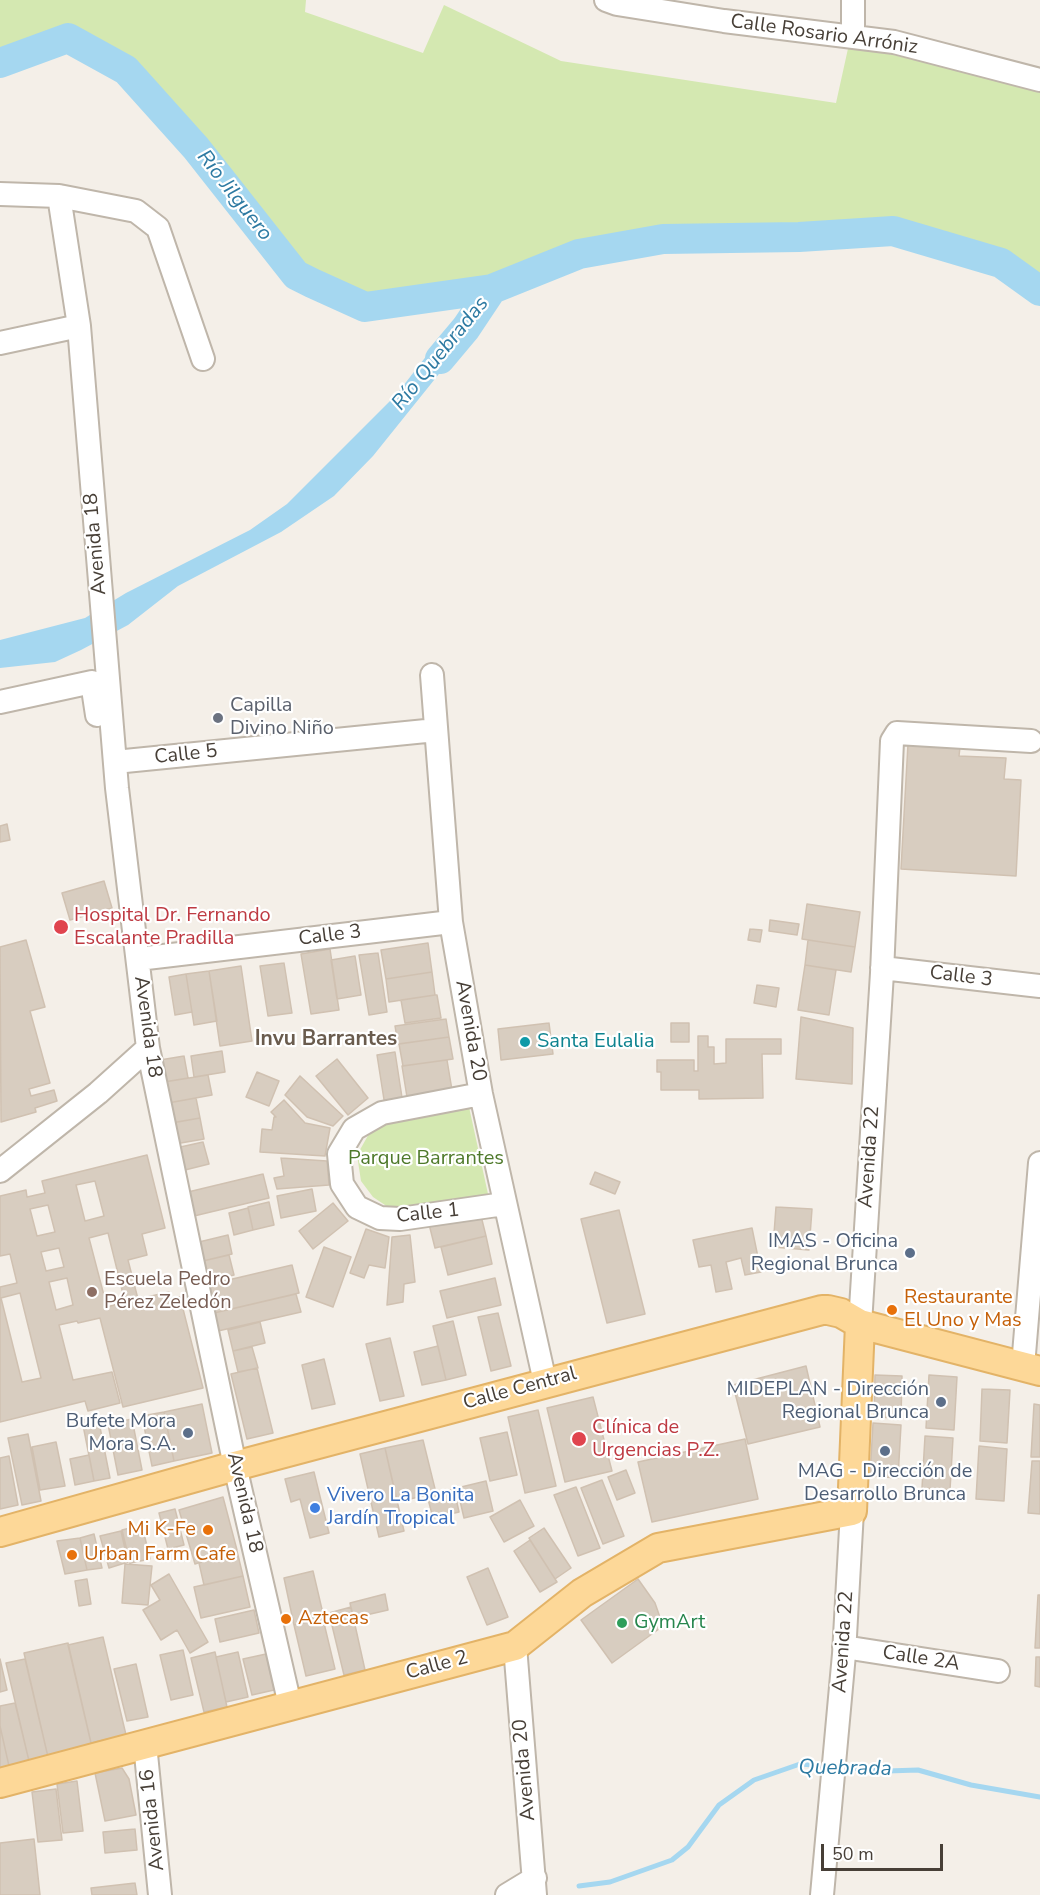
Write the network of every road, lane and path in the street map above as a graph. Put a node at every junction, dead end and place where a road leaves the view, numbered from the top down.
1 (606, 0) edge
2 (853, 0) edge
3 (853, 36) junction
4 (1040, 80) edge
5 (0, 194) edge
6 (59, 196) junction
7 (79, 326) junction
8 (0, 343) edge
9 (203, 359) dead end
10 (432, 675) dead end
11 (0, 702) edge
12 (436, 730) junction
13 (1031, 741) dead end
14 (115, 762) junction
15 (117, 788) junction
16 (451, 922) junction
17 (138, 959) junction
18 (882, 968) junction
19 (1040, 986) edge
20 (148, 1048) junction
21 (481, 1094) junction
22 (1040, 1163) edge
23 (0, 1171) edge
24 (504, 1204) junction
25 (860, 1324) junction
26 (1031, 1369) edge
27 (545, 1382) junction
28 (235, 1466) junction
29 (852, 1511) junction
30 (0, 1532) edge
31 (515, 1646) junction
32 (844, 1647) junction
33 (998, 1671) dead end
34 (290, 1705) junction
35 (145, 1744) junction
36 (0, 1783) edge
37 (535, 1886) edge
38 (160, 1895) edge
39 (507, 1895) edge
40 (822, 1895) edge

1 - 3 street, Calle Rosario Arróniz
2 - 3 street
3 - 4 street, Calle Rosario Arróniz
5 - 6 street
6 - 7 street, Avenida 18
6 - 9 street
7 - 8 street
7 - 14 street, Avenida 18
10 - 12 street, Avenida 20
11 - 15 street
12 - 14 street, Calle 5
12 - 16 street, Avenida 20
13 - 18 street, Avenida 22
14 - 15 street, Avenida 18
15 - 17 street, Avenida 18
16 - 17 street, Calle 3
16 - 21 street, Avenida 20
17 - 20 street, Avenida 18
18 - 19 street, Calle 3
18 - 25 street, Avenida 22
20 - 23 street
20 - 28 street, Avenida 18
21 - 24 street, Avenida 20
21 - 24 street, Calle 1
22 - 26 street
24 - 27 street, Avenida 20
25 - 26 main road, Calle Central
25 - 27 main road, Calle Central
25 - 29 main road, Avenida 22
27 - 28 main road, Calle Central
28 - 30 main road, Calle Central
28 - 34 street, Avenida 18
29 - 31 main road, Calle 2
29 - 32 street, Avenida 22
31 - 34 main road, Calle 2
31 - 37 street, Avenida 20
32 - 33 street, Calle 2A
32 - 40 street, Avenida 22
34 - 35 main road, Calle 2
35 - 36 main road, Calle 2
35 - 38 street, Avenida 16
37 - 39 street

